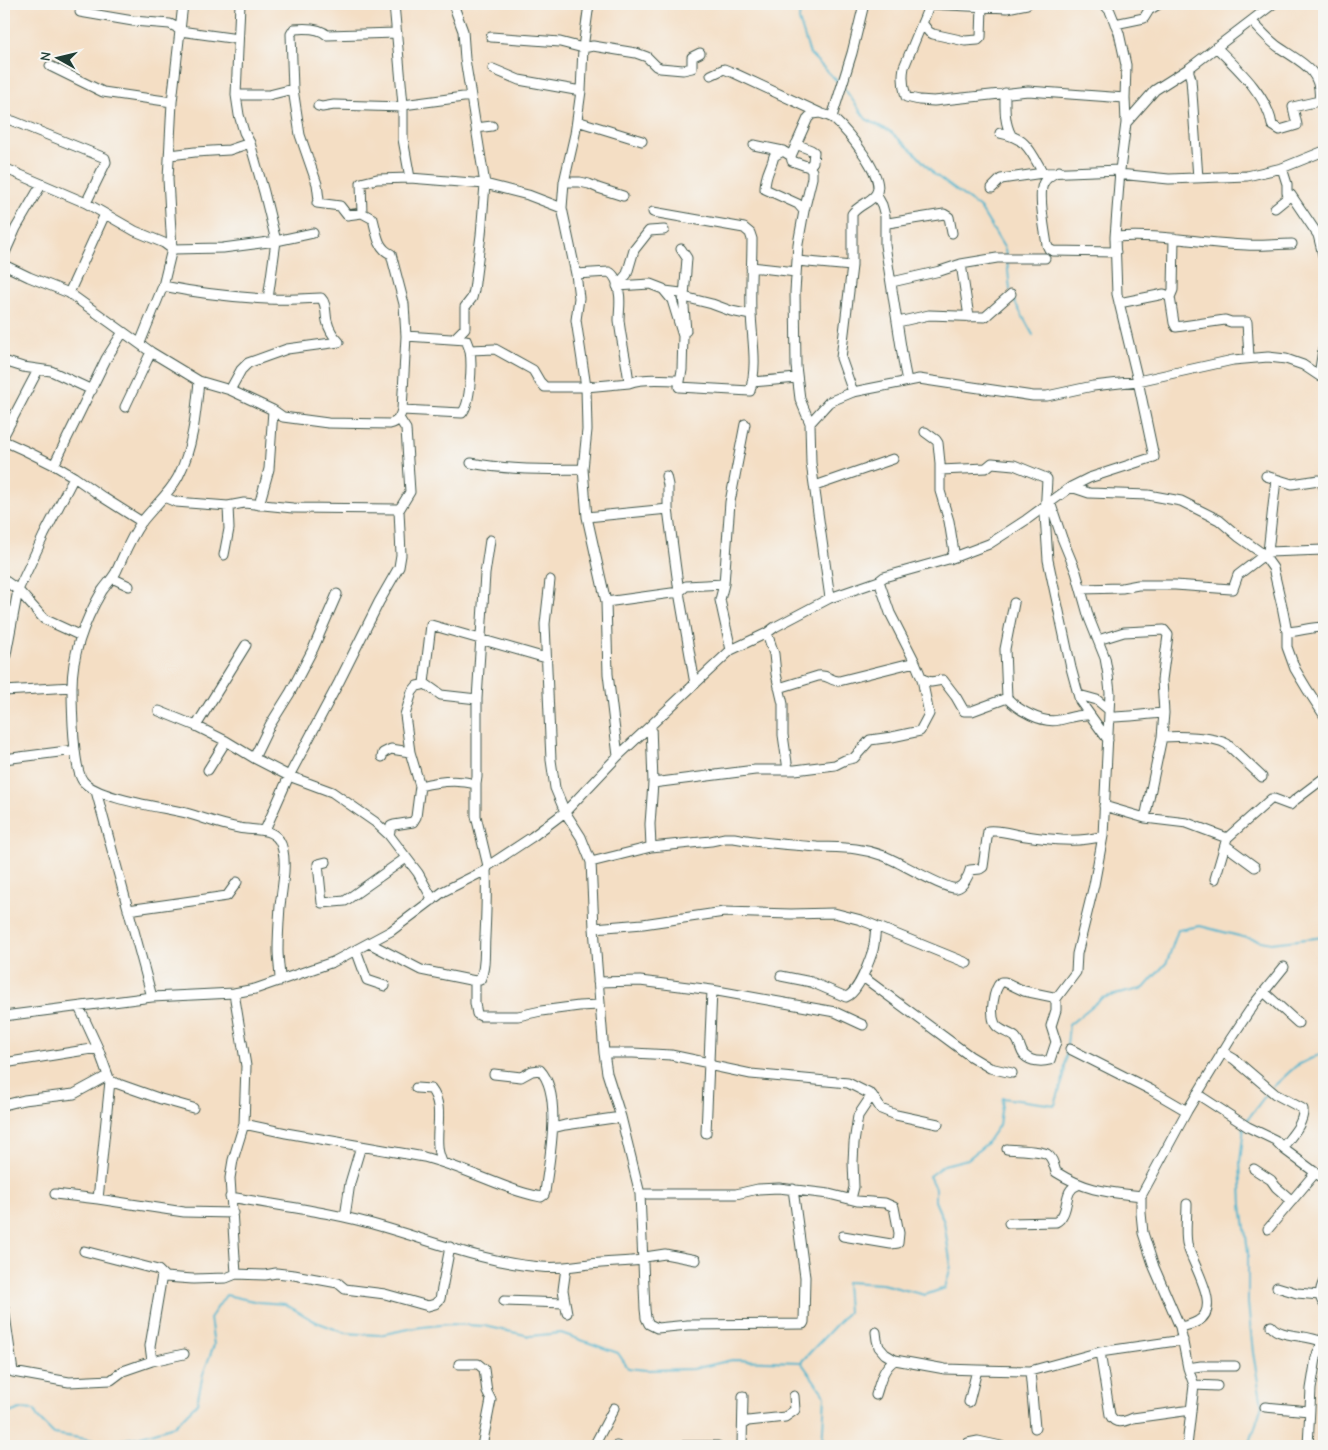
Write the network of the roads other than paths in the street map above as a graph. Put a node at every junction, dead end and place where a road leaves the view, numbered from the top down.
1 (183, 4) edge
2 (240, 4) edge
3 (394, 4) edge
4 (454, 4) edge
5 (589, 4) edge
6 (864, 4) edge
7 (929, 4) edge
8 (1027, 4) edge
9 (1104, 4) edge
10 (1159, 4) edge
11 (1273, 4) edge
12 (982, 6) junction
13 (80, 12) dead end
14 (1251, 20) junction
15 (922, 23) junction
16 (1115, 24) junction
17 (180, 31) junction
18 (397, 33) junction
19 (491, 37) dead end
20 (238, 39) junction
21 (1216, 47) junction
22 (583, 48) junction
23 (700, 53) dead end
24 (50, 66) dead end
25 (493, 68) dead end
26 (1188, 69) junction
27 (711, 75) dead end
28 (293, 89) junction
29 (581, 91) junction
30 (1005, 93) junction
31 (236, 95) junction
32 (471, 96) junction
33 (1124, 98) junction
34 (172, 102) junction
35 (1322, 103) edge
36 (318, 106) dead end
37 (403, 106) junction
38 (820, 113) junction
39 (832, 117) junction
40 (577, 120) junction
41 (13, 121) dead end
42 (1126, 123) junction
43 (492, 126) dead end
44 (476, 128) junction
45 (1000, 133) dead end
46 (1011, 135) junction
47 (642, 141) dead end
48 (250, 143) junction
49 (796, 144) junction
50 (754, 145) dead end
51 (1324, 151) edge
52 (787, 154) junction
53 (170, 155) junction
54 (809, 167) junction
55 (4, 168) edge
56 (1282, 168) junction
57 (1059, 172) junction
58 (1120, 172) junction
59 (1041, 173) junction
60 (410, 178) junction
61 (1198, 178) junction
62 (564, 182) junction
63 (485, 184) junction
64 (1043, 184) junction
65 (43, 185) junction
66 (992, 188) dead end
67 (876, 194) junction
68 (1291, 195) junction
69 (623, 196) dead end
70 (86, 203) junction
71 (562, 208) junction
72 (1276, 208) dead end
73 (653, 212) dead end
74 (804, 212) junction
75 (362, 213) junction
76 (105, 214) junction
77 (886, 225) junction
78 (664, 230) dead end
79 (313, 233) dead end
80 (952, 233) dead end
81 (1115, 237) junction
82 (1174, 238) junction
83 (276, 241) junction
84 (1292, 244) dead end
85 (172, 249) junction
86 (681, 249) dead end
87 (1116, 252) junction
88 (4, 255) edge
89 (1045, 258) dead end
90 (1324, 258) edge
91 (797, 260) junction
92 (961, 264) junction
93 (4, 265) edge
94 (852, 266) junction
95 (752, 267) junction
96 (796, 272) junction
97 (576, 274) junction
98 (892, 282) junction
99 (163, 286) junction
100 (617, 286) junction
101 (665, 291) junction
102 (68, 293) junction
103 (1011, 294) dead end
104 (684, 297) junction
105 (1170, 297) junction
106 (268, 299) junction
107 (1120, 303) junction
108 (751, 315) junction
109 (969, 318) junction
110 (898, 322) junction
111 (124, 332) junction
112 (406, 336) junction
113 (456, 338) junction
114 (140, 343) junction
115 (682, 344) junction
116 (1324, 344) edge
117 (470, 350) junction
118 (151, 352) junction
119 (1249, 358) junction
120 (4, 360) edge
121 (38, 370) junction
122 (1321, 377) edge
123 (797, 378) junction
124 (680, 380) junction
125 (1138, 380) junction
126 (199, 381) junction
127 (907, 381) junction
128 (752, 382) junction
129 (629, 383) junction
130 (586, 387) junction
131 (92, 390) junction
132 (230, 390) junction
133 (853, 392) junction
134 (125, 407) dead end
135 (273, 410) junction
136 (401, 414) junction
137 (810, 423) junction
138 (745, 424) dead end
139 (924, 432) dead end
140 (4, 435) edge
141 (4, 441) edge
142 (893, 459) dead end
143 (471, 463) dead end
144 (54, 465) junction
145 (583, 469) junction
146 (940, 470) junction
147 (666, 476) dead end
148 (1266, 476) dead end
149 (74, 477) junction
150 (1276, 479) junction
151 (814, 486) junction
152 (1071, 487) junction
153 (1324, 488) edge
154 (164, 497) junction
155 (1048, 503) junction
156 (259, 505) junction
157 (228, 506) junction
158 (668, 509) junction
159 (399, 510) junction
160 (587, 517) junction
161 (142, 522) junction
162 (490, 540) dead end
163 (1324, 550) edge
164 (1265, 553) junction
165 (224, 555) dead end
166 (950, 559) junction
167 (112, 578) junction
168 (4, 580) edge
169 (550, 580) dead end
170 (879, 581) junction
171 (724, 584) junction
172 (128, 586) dead end
173 (1081, 589) junction
174 (18, 590) junction
175 (679, 592) junction
176 (337, 594) dead end
177 (830, 598) junction
178 (606, 602) junction
179 (1014, 603) dead end
180 (1324, 627) edge
181 (1287, 632) junction
182 (767, 633) junction
183 (81, 636) junction
184 (481, 640) junction
185 (1098, 640) junction
186 (246, 645) dead end
187 (731, 650) junction
188 (546, 658) junction
189 (4, 660) edge
190 (915, 662) junction
191 (922, 680) junction
192 (424, 683) junction
193 (695, 684) junction
194 (72, 687) junction
195 (779, 688) junction
196 (4, 691) edge
197 (1078, 694) junction
198 (1007, 698) junction
199 (476, 699) junction
200 (159, 711) dead end
201 (1164, 712) junction
202 (1109, 714) junction
203 (1324, 714) edge
204 (1090, 715) junction
205 (652, 725) junction
206 (196, 726) junction
207 (1162, 737) junction
208 (1108, 740) junction
209 (226, 741) junction
210 (75, 750) junction
211 (410, 752) junction
212 (618, 756) junction
213 (382, 757) dead end
214 (254, 758) junction
215 (4, 759) edge
216 (208, 770) dead end
217 (788, 770) junction
218 (289, 776) junction
219 (1262, 777) dead end
220 (1324, 778) edge
221 (653, 783) junction
222 (476, 784) junction
223 (420, 786) junction
224 (96, 792) junction
225 (1104, 806) junction
226 (565, 812) junction
227 (1146, 818) junction
228 (265, 830) junction
229 (390, 835) junction
230 (1103, 836) junction
231 (1226, 842) junction
232 (651, 847) junction
233 (406, 858) junction
234 (326, 862) dead end
235 (591, 862) junction
236 (487, 868) junction
237 (1255, 868) dead end
238 (1215, 879) dead end
239 (237, 882) dead end
240 (433, 900) junction
241 (128, 910) junction
242 (876, 926) junction
243 (594, 928) junction
244 (369, 943) junction
245 (356, 950) junction
246 (968, 963) dead end
247 (1284, 967) dead end
248 (781, 976) dead end
249 (862, 977) junction
250 (280, 981) junction
251 (475, 981) junction
252 (598, 982) junction
253 (385, 986) dead end
254 (712, 990) junction
255 (1264, 992) junction
256 (234, 993) junction
257 (152, 997) junction
258 (1055, 1000) junction
259 (600, 1005) junction
260 (79, 1006) junction
261 (4, 1016) edge
262 (1298, 1023) dead end
263 (864, 1025) dead end
264 (98, 1048) junction
265 (1070, 1049) dead end
266 (1222, 1052) junction
267 (604, 1053) junction
268 (4, 1063) edge
269 (709, 1063) junction
270 (1012, 1073) dead end
271 (494, 1074) dead end
272 (109, 1078) junction
273 (416, 1088) dead end
274 (1197, 1094) junction
275 (872, 1095) junction
276 (4, 1104) edge
277 (193, 1108) dead end
278 (1187, 1111) junction
279 (622, 1117) junction
280 (244, 1124) junction
281 (938, 1124) dead end
282 (553, 1128) junction
283 (706, 1133) dead end
284 (361, 1146) junction
285 (1283, 1147) junction
286 (1007, 1149) dead end
287 (442, 1162) junction
288 (1254, 1169) dead end
289 (1316, 1172) junction
290 (1324, 1179) edge
291 (1078, 1185) junction
292 (793, 1189) junction
293 (55, 1194) dead end
294 (640, 1194) junction
295 (1142, 1196) junction
296 (230, 1197) junction
297 (98, 1199) junction
298 (851, 1199) junction
299 (1292, 1201) junction
300 (1187, 1204) dead end
301 (233, 1214) junction
302 (345, 1217) junction
303 (1009, 1223) dead end
304 (1268, 1230) dead end
305 (843, 1236) dead end
306 (450, 1247) junction
307 (84, 1251) dead end
308 (643, 1260) junction
309 (696, 1260) dead end
310 (566, 1268) junction
311 (236, 1274) junction
312 (162, 1275) junction
313 (1324, 1281) edge
314 (1277, 1287) dead end
315 (1322, 1300) edge
316 (504, 1301) dead end
317 (565, 1303) junction
318 (4, 1308) edge
319 (567, 1313) dead end
320 (1271, 1326) dead end
321 (1180, 1328) junction
322 (876, 1332) dead end
323 (1323, 1339) edge
324 (1182, 1340) junction
325 (1100, 1352) junction
326 (184, 1354) dead end
327 (895, 1360) junction
328 (152, 1361) junction
329 (459, 1364) dead end
330 (1236, 1366) dead end
331 (1188, 1368) junction
332 (977, 1370) junction
333 (1030, 1370) junction
334 (1194, 1385) junction
335 (1217, 1386) dead end
336 (876, 1395) dead end
337 (743, 1396) dead end
338 (794, 1396) dead end
339 (969, 1402) dead end
340 (1265, 1407) dead end
341 (614, 1408) dead end
342 (1191, 1410) junction
343 (1309, 1411) junction
344 (743, 1424) junction
345 (1035, 1428) dead end
346 (482, 1446) edge
347 (594, 1446) edge
348 (679, 1446) edge
349 (718, 1446) edge
350 (742, 1446) edge
351 (966, 1446) edge
352 (1001, 1446) edge
353 (1186, 1446) edge
354 (1308, 1446) edge

1 - 17 street
2 - 20 street
3 - 18 street
4 - 32 street
5 - 22 street
6 - 39 street
7 - 12 street
7 - 15 street
8 - 12 street
9 - 16 street
10 - 16 street
11 - 14 street
12 - 15 street
13 - 17 street
14 - 21 street
14 - 35 street
15 - 30 street
16 - 33 street
17 - 20 street
17 - 34 street
18 - 28 street
18 - 37 street
19 - 22 street
20 - 31 street
21 - 26 street
21 - 35 street
22 - 23 street
22 - 29 street
24 - 34 street
25 - 29 street
26 - 42 street
26 - 61 street
27 - 38 street
28 - 31 street
28 - 75 street
29 - 40 street
30 - 33 street
30 - 46 street
31 - 48 street
32 - 37 street
32 - 44 street
33 - 42 street
34 - 53 street
36 - 37 street
37 - 60 street
38 - 39 street
38 - 49 street
39 - 67 street
40 - 47 street
40 - 62 street
41 - 70 street
42 - 58 street
43 - 44 street
44 - 63 street
45 - 46 street
46 - 59 street
48 - 53 street
48 - 83 street
49 - 52 street
49 - 54 street
50 - 52 street
51 - 56 street
52 - 54 street
52 - 74 street
53 - 85 street
54 - 74 street
55 - 65 street
56 - 61 street
56 - 68 street
57 - 58 street
57 - 59 street
57 - 64 street
58 - 61 street
58 - 81 street
59 - 64 street
59 - 66 street
60 - 63 street
60 - 75 street
62 - 69 street
62 - 71 street
63 - 71 street
63 - 113 street
64 - 87 street
65 - 70 street
65 - 88 street
67 - 77 street
67 - 94 street
68 - 72 street
68 - 90 street
70 - 76 street
71 - 97 street
73 - 95 street
74 - 91 street
75 - 112 street
76 - 85 street
76 - 102 street
77 - 80 street
77 - 98 street
78 - 100 street
79 - 83 street
81 - 82 street
81 - 87 street
82 - 84 street
82 - 105 street
83 - 85 street
83 - 106 street
85 - 99 street
86 - 104 street
87 - 107 street
89 - 92 street
91 - 94 street
91 - 96 street
92 - 98 street
92 - 109 street
93 - 102 street
94 - 133 street
95 - 96 street
95 - 108 street
96 - 123 street
97 - 100 street
97 - 130 street
98 - 110 street
99 - 106 street
99 - 114 street
100 - 101 street
100 - 129 street
101 - 104 street
101 - 115 street
102 - 111 street
103 - 109 street
104 - 108 street
104 - 115 street
105 - 107 street
105 - 119 street
106 - 132 street
107 - 125 street
108 - 128 street
109 - 110 street
110 - 127 street
111 - 114 street
111 - 131 street
112 - 113 street
112 - 136 street
113 - 117 street
114 - 118 street
115 - 124 street
116 - 122 street
117 - 130 street
117 - 136 street
118 - 126 street
118 - 134 street
119 - 122 street
119 - 125 street
120 - 121 street
121 - 131 street
121 - 140 street
123 - 128 street
123 - 137 street
124 - 128 street
124 - 129 street
125 - 127 street
125 - 152 street
126 - 132 street
126 - 154 street
127 - 133 street
129 - 130 street
130 - 145 street
131 - 144 street
132 - 135 street
133 - 137 street
135 - 136 street
135 - 156 street
136 - 159 street
137 - 151 street
138 - 171 street
139 - 146 street
141 - 144 street
142 - 151 street
143 - 145 street
144 - 149 street
145 - 160 street
146 - 155 street
146 - 166 street
147 - 158 street
148 - 150 street
149 - 161 street
149 - 174 street
150 - 153 street
150 - 164 street
151 - 177 street
152 - 155 street
152 - 164 street
154 - 157 street
154 - 161 street
155 - 166 street
155 - 173 street
155 - 197 street
156 - 157 street
156 - 159 street
157 - 165 street
158 - 160 street
158 - 175 street
159 - 218 street
160 - 178 street
161 - 167 street
162 - 184 street
163 - 164 street
164 - 173 street
164 - 181 street
166 - 170 street
167 - 172 street
167 - 183 street
168 - 174 street
169 - 188 street
170 - 177 street
170 - 190 street
171 - 175 street
171 - 187 street
173 - 185 street
174 - 183 street
174 - 189 street
175 - 178 street
175 - 193 street
176 - 214 street
177 - 182 street
178 - 212 street
179 - 198 street
180 - 181 street
181 - 203 street
182 - 187 street
182 - 195 street
183 - 194 street
184 - 188 street
184 - 192 street
184 - 199 street
185 - 201 street
185 - 202 street
186 - 206 street
187 - 193 street
188 - 226 street
190 - 191 street
190 - 195 street
191 - 198 street
191 - 217 street
192 - 199 street
192 - 211 street
193 - 205 street
194 - 196 street
194 - 210 street
195 - 217 street
197 - 202 street
197 - 204 street
198 - 204 street
199 - 222 street
200 - 206 street
201 - 202 street
201 - 207 street
202 - 208 street
204 - 208 street
205 - 212 street
205 - 221 street
206 - 209 street
207 - 219 street
207 - 227 street
208 - 225 street
209 - 214 street
209 - 216 street
210 - 215 street
210 - 224 street
211 - 213 street
211 - 223 street
212 - 226 street
214 - 218 street
217 - 221 street
218 - 228 street
218 - 229 street
220 - 231 street
221 - 232 street
222 - 223 street
222 - 236 street
223 - 229 street
224 - 228 street
224 - 241 street
225 - 227 street
225 - 230 street
226 - 235 street
226 - 236 street
227 - 231 street
228 - 250 street
229 - 233 street
230 - 232 street
230 - 258 street
231 - 237 street
231 - 238 street
232 - 235 street
233 - 234 street
233 - 240 street
235 - 243 street
236 - 240 street
236 - 251 street
239 - 241 street
240 - 244 street
241 - 257 street
242 - 243 street
242 - 246 street
242 - 249 street
243 - 252 street
244 - 245 street
244 - 251 street
245 - 250 street
245 - 253 street
247 - 255 street
248 - 249 street
249 - 270 street
250 - 256 street
251 - 259 street
252 - 254 street
252 - 259 street
254 - 263 street
254 - 269 street
255 - 262 street
255 - 266 street
256 - 257 street
256 - 280 street
257 - 260 street
258 - 258 street
259 - 267 street
260 - 261 street
260 - 264 street
264 - 268 street
264 - 272 street
265 - 278 street
266 - 274 street
266 - 285 street
267 - 269 street
267 - 279 street
269 - 275 street
269 - 283 street
271 - 282 street
272 - 276 street
272 - 277 street
272 - 297 street
273 - 287 street
274 - 278 street
274 - 285 street
275 - 281 street
275 - 298 street
278 - 295 street
279 - 282 street
279 - 294 street
280 - 284 street
280 - 296 street
282 - 287 street
284 - 287 street
284 - 302 street
285 - 289 street
286 - 291 street
288 - 299 street
289 - 290 street
289 - 299 street
291 - 295 street
291 - 303 street
292 - 294 street
292 - 298 street
292 - 308 street
293 - 297 street
294 - 308 street
295 - 321 street
296 - 301 street
296 - 302 street
297 - 301 street
298 - 305 street
299 - 304 street
300 - 321 street
301 - 311 street
302 - 306 street
306 - 310 street
306 - 311 street
307 - 312 street
308 - 309 street
308 - 310 street
310 - 317 street
311 - 312 street
312 - 328 street
313 - 315 street
314 - 315 street
316 - 317 street
317 - 319 street
318 - 328 street
320 - 323 street
321 - 324 street
322 - 327 street
323 - 343 street
324 - 325 street
324 - 331 street
325 - 333 street
325 - 342 street
326 - 328 street
327 - 332 street
327 - 336 street
329 - 346 street
330 - 331 street
331 - 334 street
332 - 333 street
332 - 339 street
333 - 345 street
334 - 335 street
334 - 342 street
337 - 344 street
338 - 344 street
340 - 343 street
341 - 347 street
342 - 353 street
343 - 354 street
344 - 350 street
348 - 349 street
351 - 352 street

